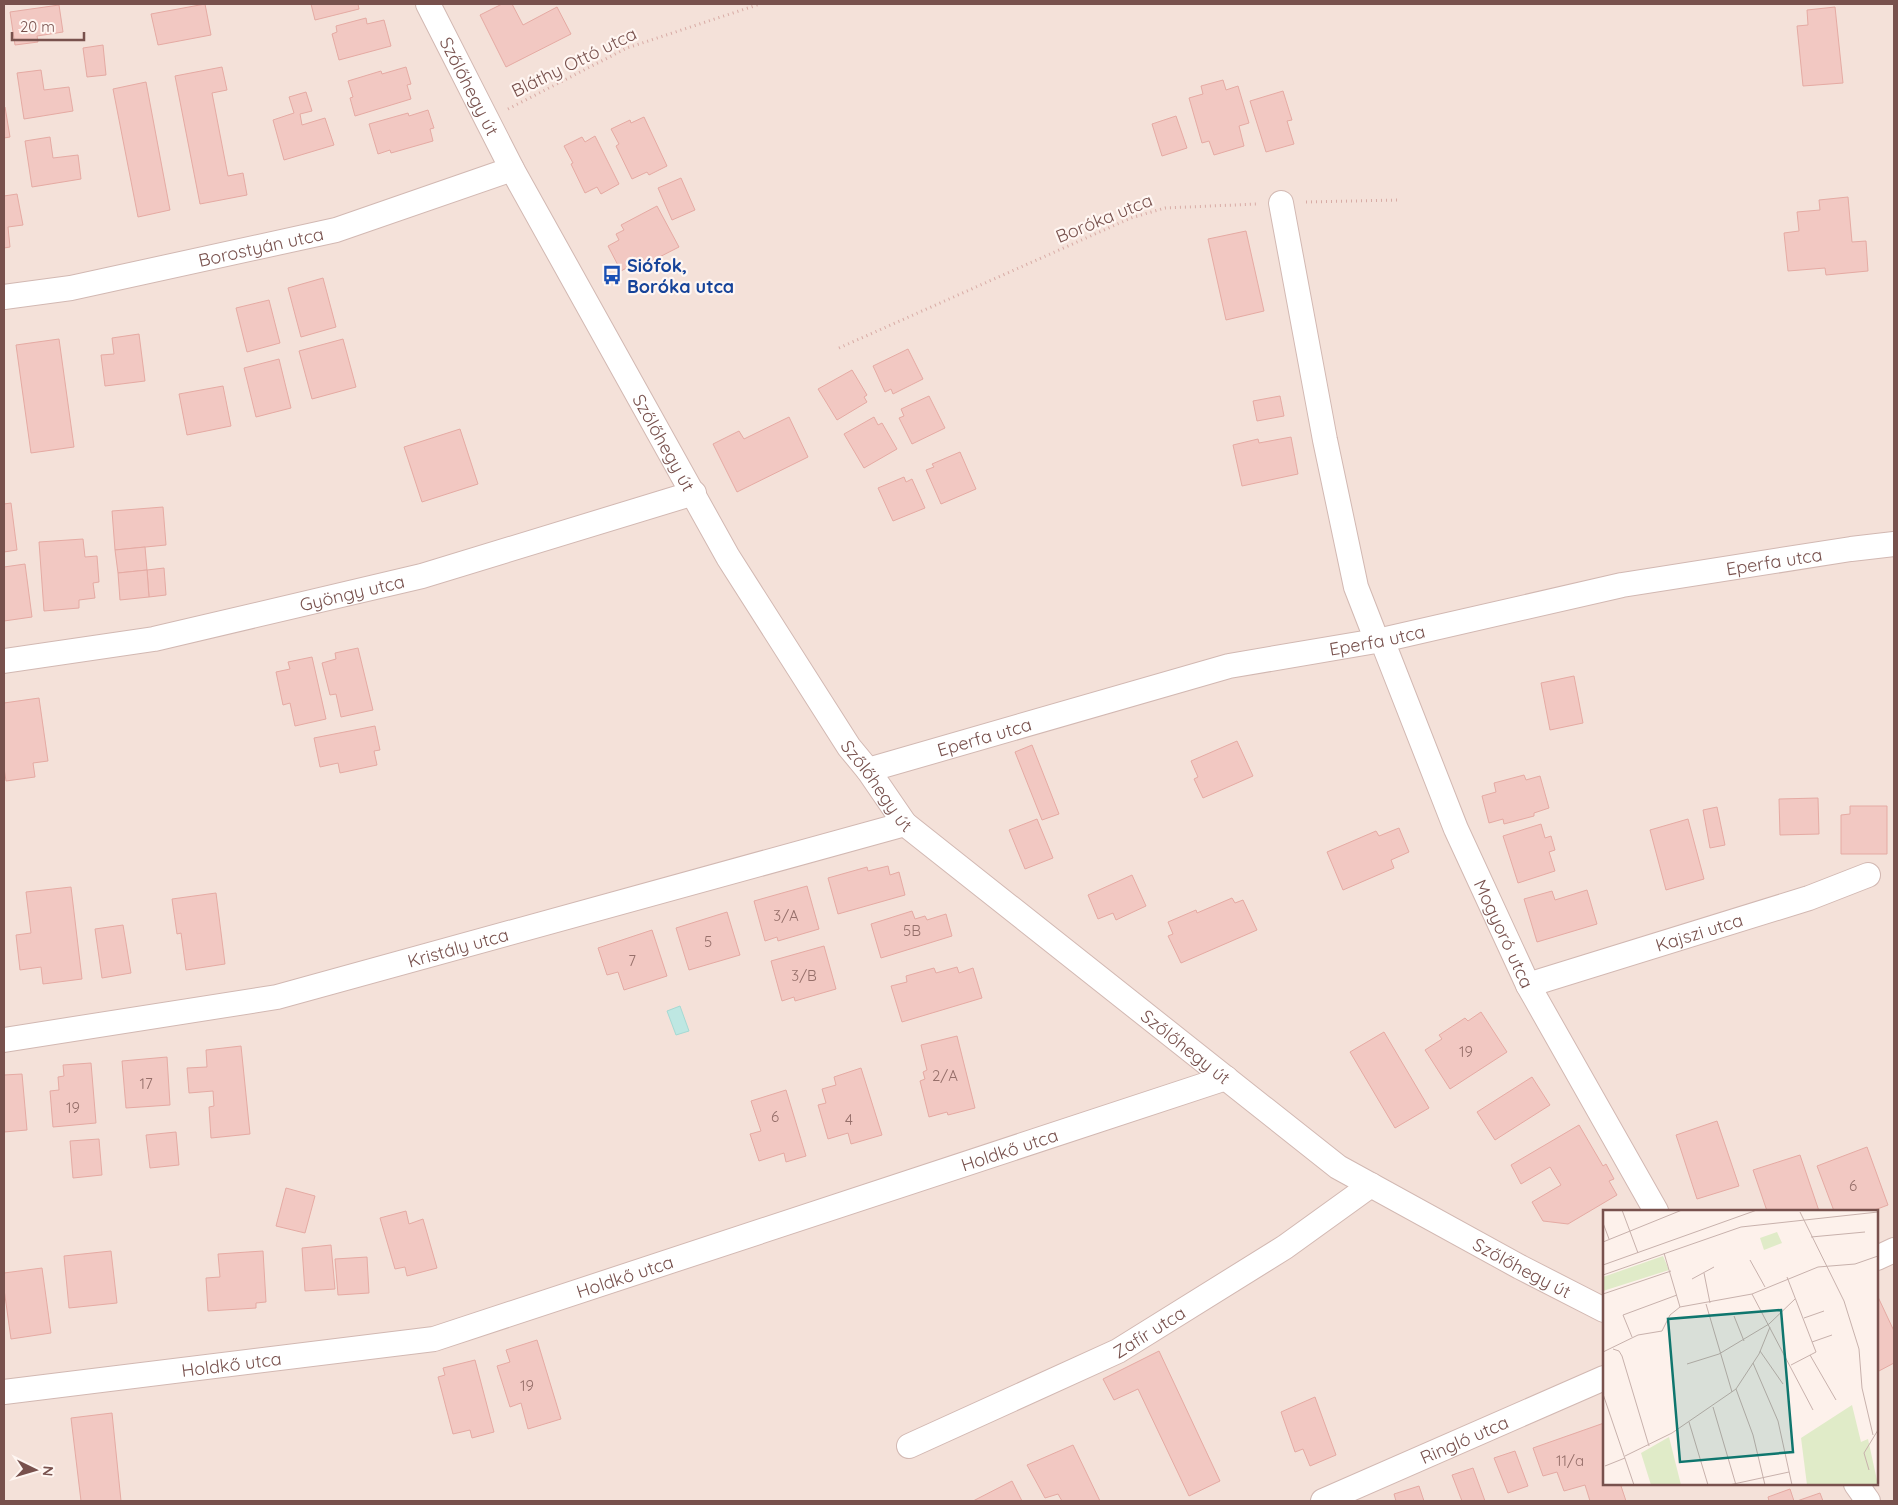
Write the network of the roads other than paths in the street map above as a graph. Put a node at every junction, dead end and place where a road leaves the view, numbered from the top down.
1 (428, 4) edge
2 (512, 169) junction
3 (1281, 203) road end
4 (4, 297) edge
5 (694, 493) junction
6 (1894, 544) edge
7 (1380, 641) junction
8 (4, 661) edge
9 (868, 770) junction
10 (905, 824) junction
11 (1868, 875) dead end
12 (1528, 984) junction
13 (4, 1040) edge
14 (1226, 1078) junction
15 (1371, 1186) junction
16 (1655, 1210) edge
17 (1894, 1250) edge
18 (1878, 1258) edge
19 (1603, 1309) edge
20 (1603, 1378) edge
21 (4, 1392) edge
22 (909, 1446) dead end
23 (1857, 1485) edge
24 (1323, 1501) edge
25 (1868, 1501) edge

1 - 2 street, Szőlőhegy út
2 - 4 street, Borostyán utca
2 - 5 street, Szőlőhegy út
3 - 7 street, Mogyoró utca
5 - 8 street, Gyöngy utca
5 - 9 street, Szőlőhegy út
6 - 7 street, Eperfa utca
7 - 9 street, Eperfa utca
7 - 12 street, Mogyoró utca
9 - 10 street, Szőlőhegy út
10 - 13 street, Kristály utca
10 - 14 street, Szőlőhegy út
11 - 12 street, Kajszi utca
12 - 16 street, Mogyoró utca
14 - 15 street, Szőlőhegy út
14 - 21 street, Holdkő utca
15 - 19 street, Szőlőhegy út
15 - 22 street, Zafír utca
17 - 18 street
20 - 24 street, Ringló utca
23 - 25 street

